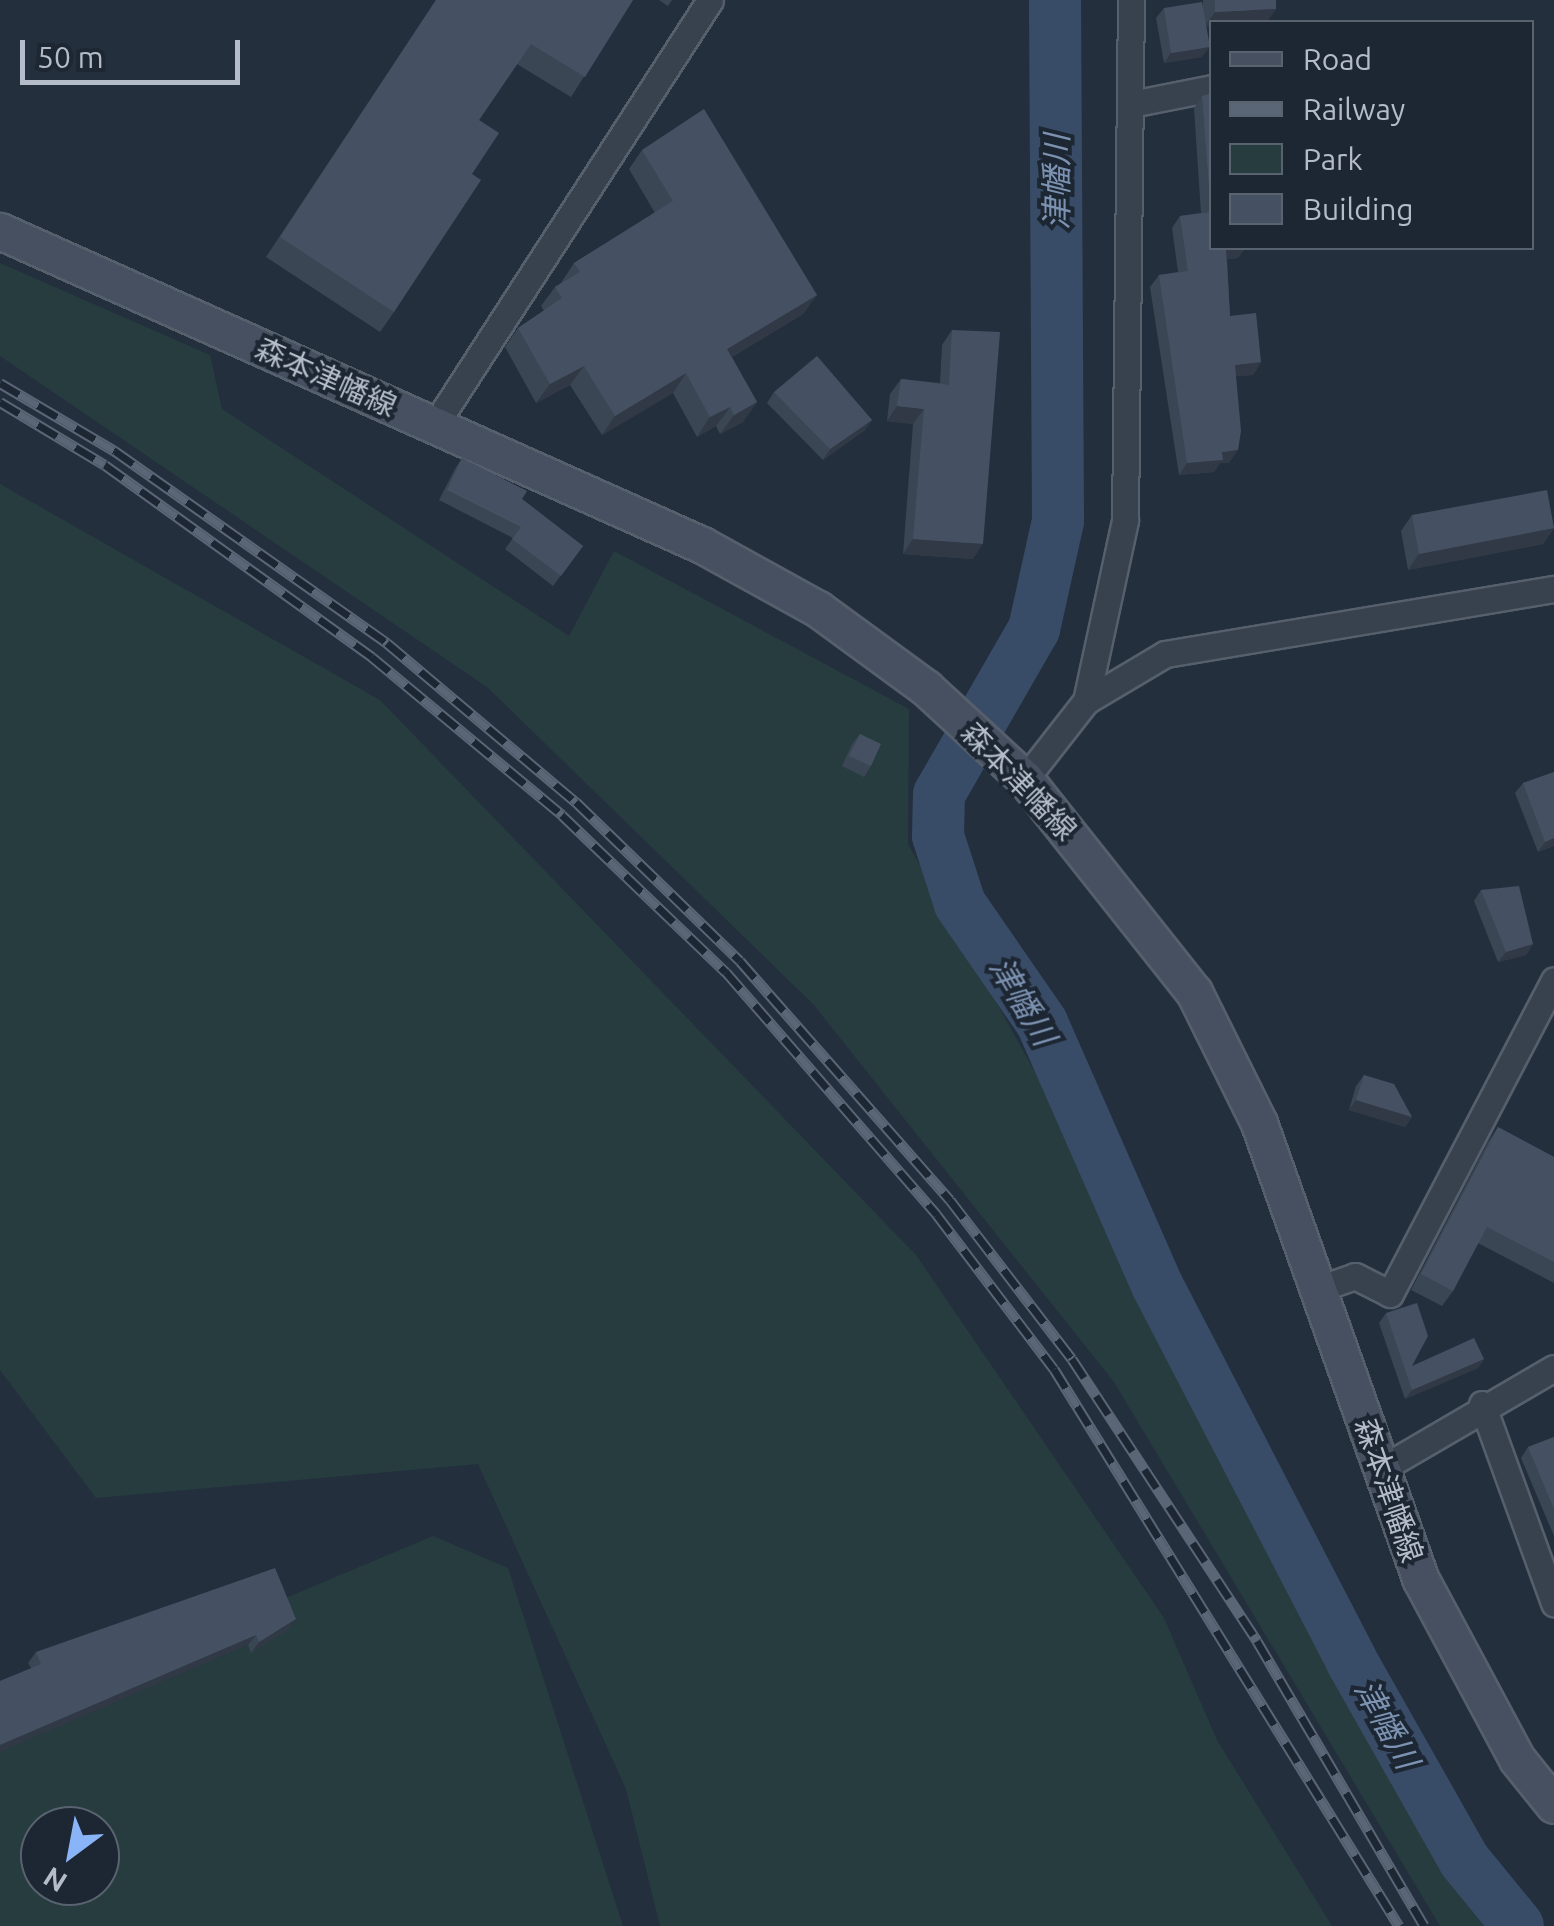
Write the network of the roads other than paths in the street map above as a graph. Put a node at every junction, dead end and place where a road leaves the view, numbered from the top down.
1 (710, 0) edge
2 (1130, 0) edge
3 (1209, 89) edge
4 (1131, 104) junction
5 (0, 231) edge
6 (435, 425) junction
7 (1554, 589) edge
8 (1086, 701) junction
9 (1026, 780) junction
10 (1554, 980) edge
11 (1318, 1289) junction
12 (1554, 1368) edge
13 (1482, 1404) junction
14 (1382, 1469) junction
15 (1546, 1548) edge
16 (1554, 1603) edge
17 (1554, 1804) edge

1 - 6 street
2 - 4 street
3 - 4 street
4 - 8 street
5 - 6 main road, 森本津幡線
6 - 9 main road, 森本津幡線
7 - 8 street
8 - 9 street
9 - 11 main road, 森本津幡線
10 - 11 street
11 - 14 main road, 森本津幡線
12 - 13 street
13 - 14 street
13 - 15 street
14 - 17 main road, 森本津幡線
15 - 16 street

